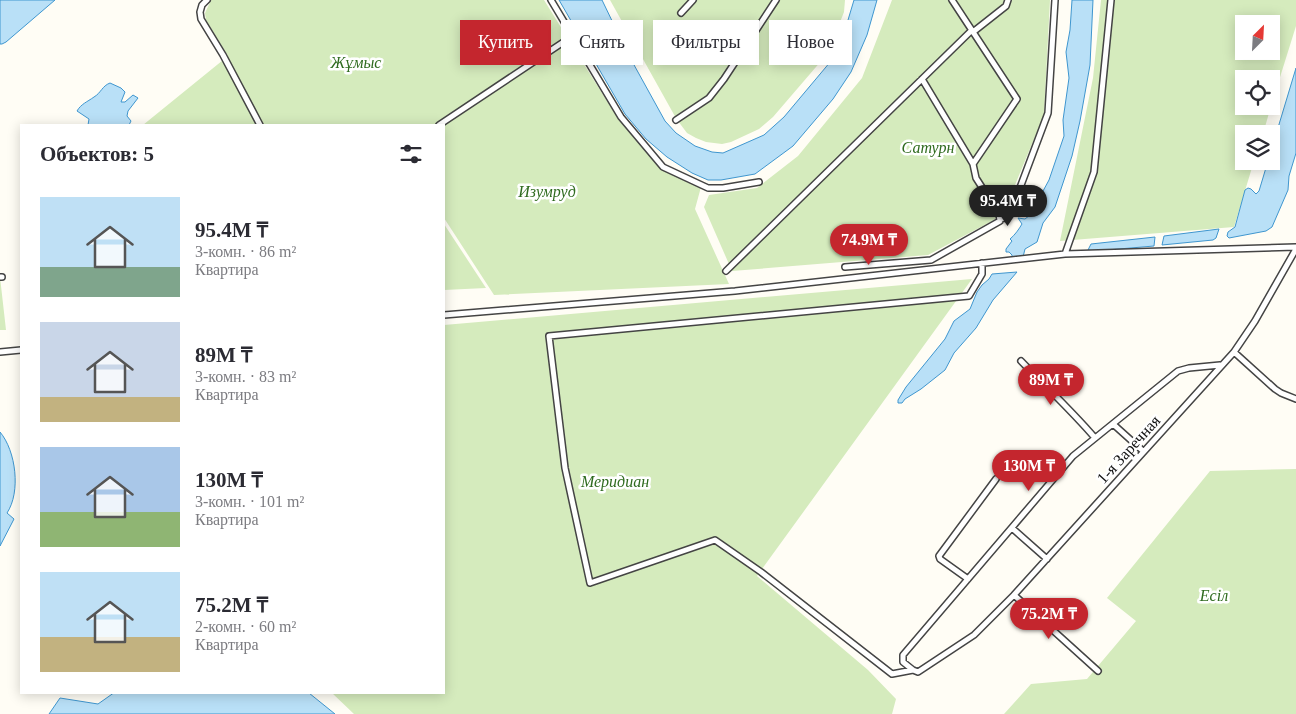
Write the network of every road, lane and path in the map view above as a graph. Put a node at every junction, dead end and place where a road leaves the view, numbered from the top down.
1 (207, 0) edge
2 (551, 0) edge
3 (693, 0) edge
4 (776, 0) edge
5 (952, 0) edge
6 (1008, 0) edge
7 (1055, 0) edge
8 (1111, 0) edge
9 (681, 13) dead end
10 (562, 20) edge
11 (972, 31) junction
12 (561, 44) edge
13 (588, 65) edge
14 (922, 79) junction
15 (676, 120) dead end
16 (259, 124) edge
17 (440, 124) edge
18 (972, 164) junction
19 (759, 182) dead end
20 (1000, 219) junction
21 (1296, 248) edge
22 (1065, 254) junction
23 (982, 263) junction
24 (845, 267) dead end
25 (726, 271) dead end
26 (445, 315) edge
27 (20, 350) edge
28 (0, 352) edge
29 (1234, 352) junction
30 (1021, 361) dead end
31 (1220, 365) junction
32 (1296, 399) edge
33 (1113, 424) junction
34 (1095, 438) junction
35 (1143, 451) junction
36 (996, 479) dead end
37 (1012, 528) junction
38 (1047, 559) junction
39 (968, 579) junction
40 (1014, 595) junction
41 (913, 670) junction
42 (1098, 671) dead end

1 - 16 street
2 - 10 street
3 - 9 street
4 - 15 street
5 - 11 street
6 - 11 street
7 - 20 street
8 - 22 street
11 - 14 street
11 - 18 street
12 - 17 street
13 - 19 street
14 - 18 street
14 - 25 street
18 - 20 street
20 - 24 street
21 - 22 street
21 - 29 street, 1-я Заречная
22 - 23 street
23 - 26 street
23 - 41 street, 1-я Заречная
27 - 28 street
29 - 31 street, 1-я Заречная
29 - 32 street
30 - 34 street
31 - 33 street
31 - 35 street, 1-я Заречная
33 - 34 street
33 - 35 street
34 - 37 street
35 - 38 street, 1-я Заречная
36 - 39 street
37 - 38 street
37 - 39 street
38 - 40 street, 1-я Заречная
39 - 41 street
40 - 41 street, 1-я Заречная
40 - 42 street

